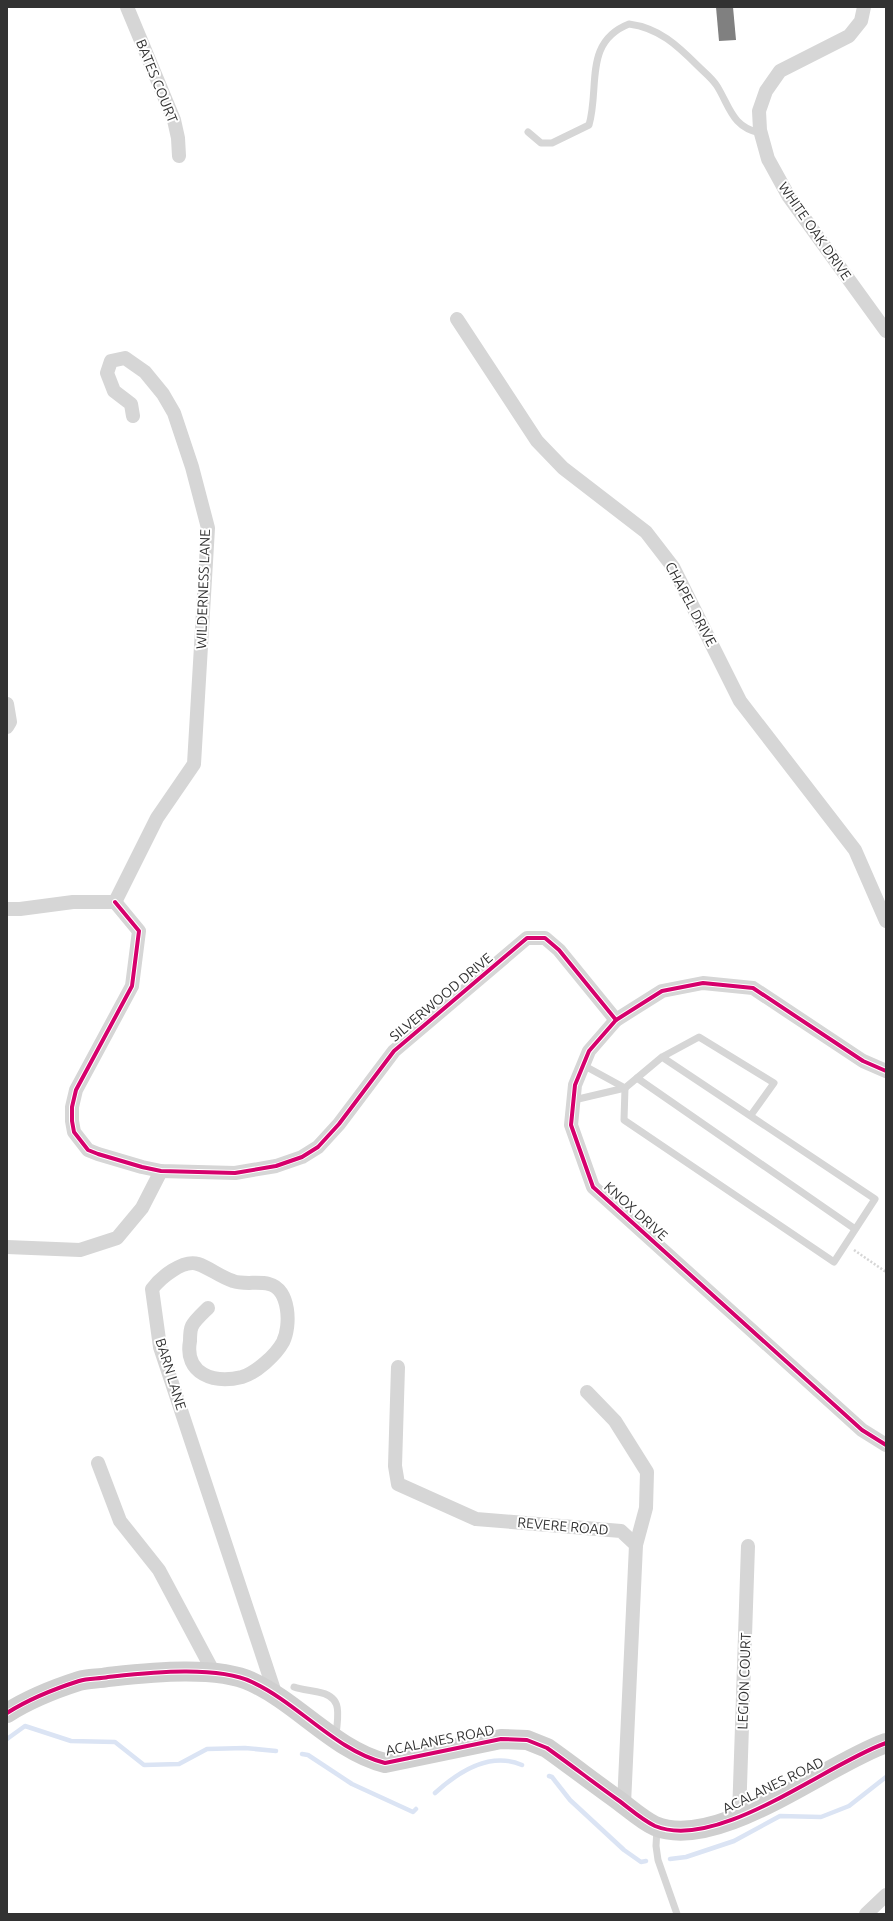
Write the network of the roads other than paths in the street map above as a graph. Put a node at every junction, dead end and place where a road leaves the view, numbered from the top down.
1 (127, 7) edge
2 (864, 7) edge
3 (528, 132) dead end
4 (760, 132) junction
5 (179, 156) dead end
6 (456, 319) dead end
7 (886, 331) edge
8 (133, 416) dead end
9 (7, 704) edge
10 (7, 727) edge
11 (114, 902) junction
12 (7, 909) edge
13 (886, 921) edge
14 (616, 1020) junction
15 (662, 1057) junction
16 (583, 1066) junction
17 (886, 1070) edge
18 (637, 1078) junction
19 (625, 1088) junction
20 (574, 1100) junction
21 (751, 1115) junction
22 (161, 1170) junction
23 (855, 1229) junction
24 (7, 1247) edge
25 (208, 1308) dead end
26 (398, 1367) dead end
27 (587, 1392) dead end
28 (886, 1445) edge
29 (98, 1463) dead end
30 (636, 1544) junction
31 (748, 1546) dead end
32 (214, 1673) junction
33 (294, 1686) dead end
34 (276, 1696) junction
35 (7, 1713) edge
36 (336, 1738) junction
37 (886, 1743) edge
38 (624, 1804) junction
39 (739, 1816) junction
40 (657, 1826) junction
41 (886, 1895) edge
42 (677, 1914) edge
43 (866, 1914) edge

1 - 5 street, BATES COURT
2 - 4 street, WHITE OAK DRIVE
3 - 4 lane
4 - 7 street, WHITE OAK DRIVE
6 - 13 street, CHAPEL DRIVE
8 - 11 street, WILDERNESS LANE
9 - 10 street
11 - 12 street
11 - 22 street, SILVERWOOD DRIVE
14 - 16 street, KNOX DRIVE
14 - 17 street, KNOX DRIVE
14 - 22 street, SILVERWOOD DRIVE
15 - 18 lane
15 - 21 lane
15 - 21 lane
16 - 19 lane
16 - 20 street, KNOX DRIVE
18 - 19 lane
18 - 23 lane
19 - 20 lane
19 - 23 lane
20 - 28 street, KNOX DRIVE
21 - 23 lane
22 - 24 street
25 - 34 street, BARN LANE
26 - 30 street, REVERE ROAD
27 - 30 street
29 - 32 street
30 - 38 street
31 - 39 street, LEGION COURT
32 - 34 street, ACALANES ROAD
32 - 35 street, ACALANES ROAD
33 - 36 lane
34 - 36 street, ACALANES ROAD
36 - 38 street, ACALANES ROAD
37 - 39 street, ACALANES ROAD
38 - 40 street, ACALANES ROAD
39 - 40 street, ACALANES ROAD
40 - 42 lane
41 - 43 street

